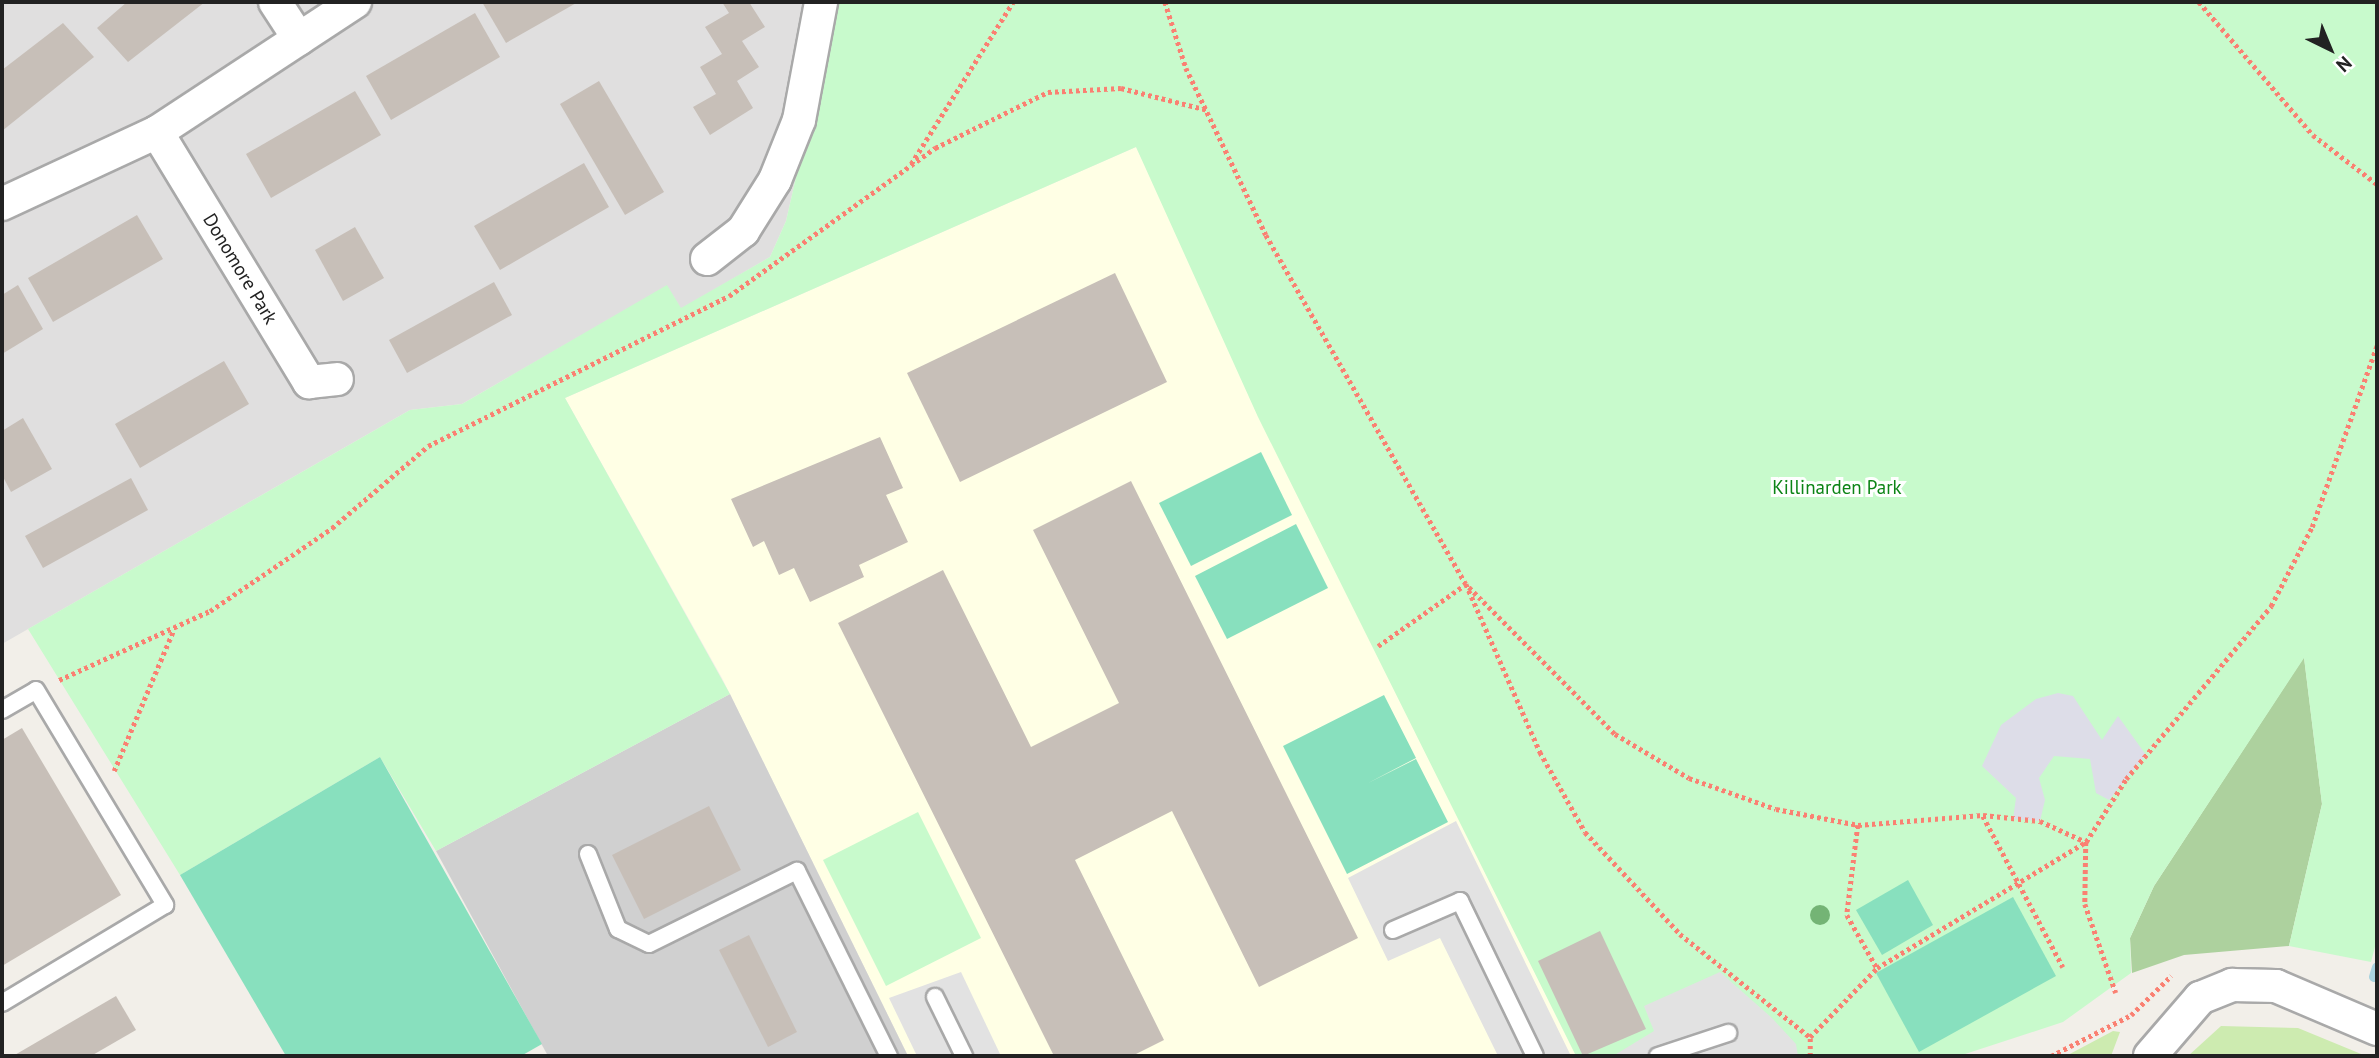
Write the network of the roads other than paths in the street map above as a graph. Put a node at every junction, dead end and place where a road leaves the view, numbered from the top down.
1 (275, 2) edge
2 (355, 2) edge
3 (821, 2) edge
4 (299, 39) junction
5 (157, 132) junction
6 (2, 204) edge
7 (707, 259) dead end
8 (337, 379) dead end
9 (2, 710) edge
10 (587, 854) dead end
11 (1393, 930) dead end
12 (935, 997) dead end
13 (2, 1003) edge
14 (2377, 1029) edge
15 (1728, 1033) dead end
16 (889, 1056) edge
17 (964, 1056) edge
18 (1535, 1056) edge
19 (1658, 1056) edge
20 (2150, 1056) edge

1 - 4 street
2 - 4 street
3 - 7 street
4 - 5 street
5 - 6 street
5 - 8 street, Donomore Park
9 - 13 lane
10 - 16 lane
11 - 18 lane
12 - 17 lane
14 - 20 street
15 - 19 lane

